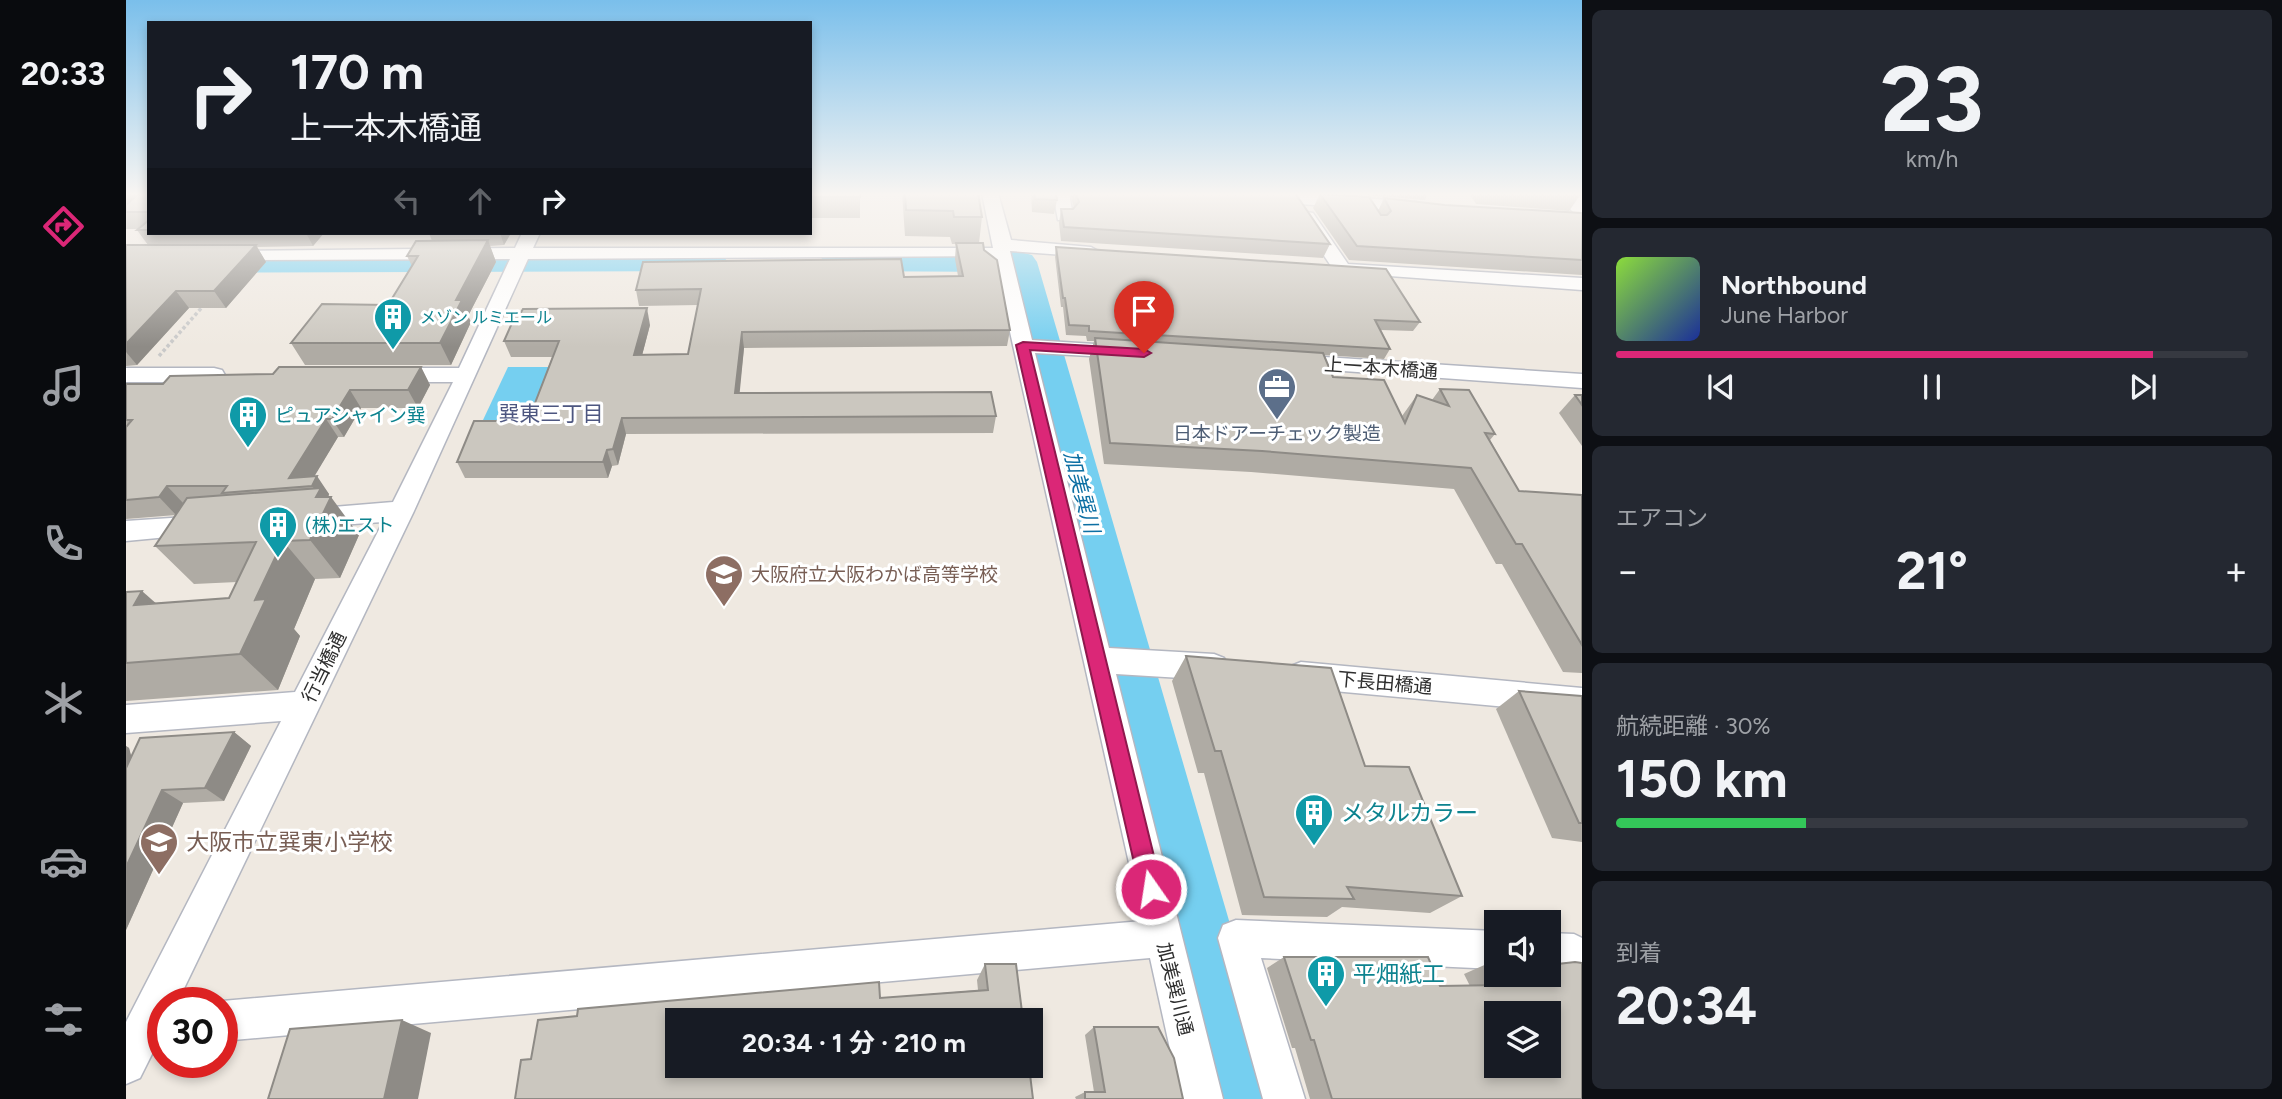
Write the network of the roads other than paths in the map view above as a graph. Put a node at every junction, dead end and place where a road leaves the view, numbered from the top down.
1 (257, 244) edge
2 (526, 244) edge
3 (1000, 244) edge
4 (1326, 244) edge
5 (1104, 253) edge
6 (1002, 254) junction
7 (207, 255) edge
8 (248, 255) junction
9 (517, 262) junction
10 (1318, 267) edge
11 (1342, 268) junction
12 (431, 271) edge
13 (1582, 284) edge
14 (1037, 347) junction
15 (1144, 353) edge
16 (1267, 361) edge
17 (134, 375) edge
18 (237, 375) edge
19 (372, 375) edge
20 (467, 375) junction
21 (1582, 381) edge
22 (401, 512) junction
23 (291, 519) edge
24 (222, 524) edge
25 (126, 531) edge
26 (1105, 660) junction
27 (1145, 661) joint
28 (1236, 669) edge
29 (1278, 673) edge
30 (1582, 701) edge
31 (305, 705) junction
32 (126, 719) edge
33 (1162, 938) junction
34 (1484, 949) edge
35 (1561, 952) edge
36 (1582, 967) edge
37 (172, 987) edge
38 (238, 1020) edge
39 (147, 1036) edge
40 (126, 1063) edge
41 (1202, 1099) edge
42 (1284, 1099) edge

1 - 8 street
2 - 9 street, 行当橋通
3 - 6 street, 加美巽川通
4 - 11 street
5 - 6 street
6 - 9 street
6 - 14 street, 加美巽川通
7 - 8 street
8 - 9 street
9 - 12 street
9 - 20 street, 行当橋通
10 - 11 street
11 - 13 street
14 - 15 street
14 - 26 street, 加美巽川通
16 - 21 street, 上一本木橋通
17 - 18 street
19 - 20 street
20 - 22 street, 行当橋通
22 - 23 street
22 - 31 street, 行当橋通
24 - 25 street
26 - 27 street
26 - 33 street, 加美巽川通
27 - 28 street
29 - 30 street, 下長田橋通
31 - 32 street
31 - 37 street, 行当橋通
33 - 38 street
33 - 41 street, 加美巽川通
34 - 42 street
35 - 36 street
39 - 40 street, 行当橋通

